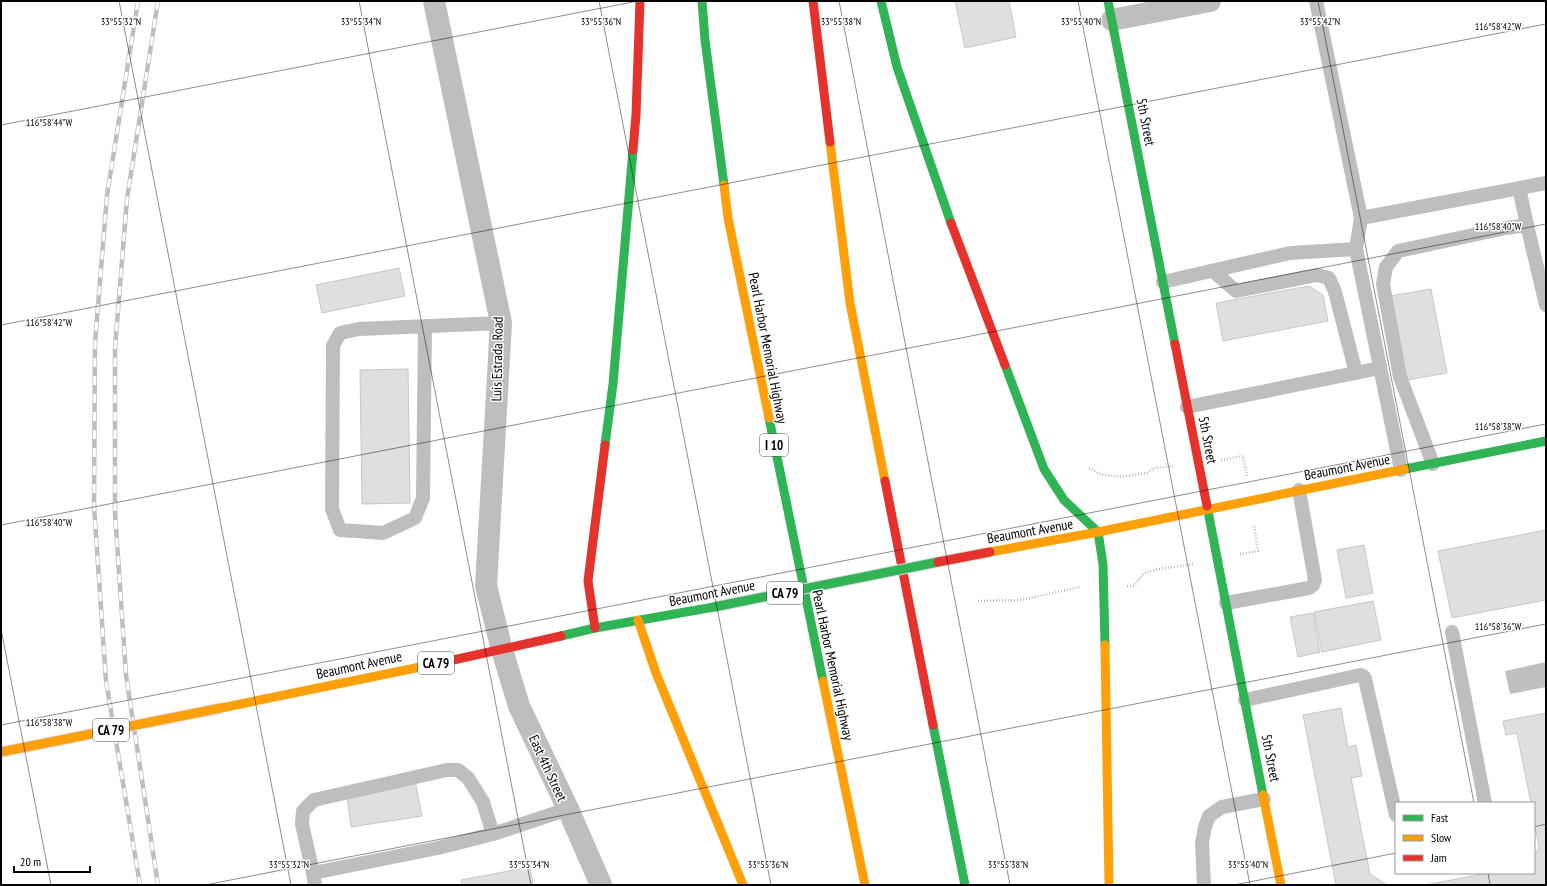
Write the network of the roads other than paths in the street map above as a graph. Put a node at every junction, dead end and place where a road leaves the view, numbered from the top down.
1 (434, 1) edge
2 (640, 1) edge
3 (702, 1) edge
4 (813, 1) edge
5 (881, 1) edge
6 (1210, 1) edge
7 (1316, 1) edge
8 (1110, 11) edge
9 (1546, 183) edge
10 (1520, 188) junction
11 (1361, 218) junction
12 (1527, 225) junction
13 (1356, 249) junction
14 (1213, 271) junction
15 (1163, 282) junction
16 (1546, 305) edge
17 (501, 323) junction
18 (426, 327) junction
19 (1380, 368) junction
20 (1356, 373) junction
21 (1187, 407) junction
22 (1546, 441) edge
23 (1433, 464) junction
24 (1401, 470) junction
25 (1299, 490) junction
26 (1207, 509) junction
27 (1098, 532) junction
28 (1226, 603) junction
29 (638, 620) junction
30 (596, 628) junction
31 (1452, 632) dead end
32 (502, 650) junction
33 (1245, 700) junction
34 (1, 752) edge
35 (1264, 799) junction
36 (1485, 802) edge
37 (568, 809) junction
38 (1395, 811) edge
39 (492, 834) junction
40 (314, 879) edge
41 (601, 885) edge
42 (743, 885) edge
43 (864, 885) edge
44 (965, 885) edge
45 (1109, 885) edge
46 (1204, 885) edge
47 (1281, 885) edge

1 - 17 street, Luis Estrada Road
2 - 30 main road
3 - 43 main road, Pearl Harbor Memorial Highway / I 10
4 - 44 main road
5 - 27 main road
6 - 8 street
7 - 11 lane
8 - 15 main road, 5th Street
9 - 10 lane
10 - 11 lane
10 - 12 lane
11 - 13 lane
12 - 16 lane
12 - 23 lane
13 - 14 lane
13 - 19 lane
14 - 15 lane
14 - 20 lane
15 - 21 main road, 5th Street
17 - 18 lane
17 - 32 street, Luis Estrada Road
18 - 18 lane
19 - 20 lane
19 - 24 lane
20 - 21 lane
21 - 26 main road, 5th Street
22 - 23 main road, Beaumont Avenue
23 - 24 main road, Beaumont Avenue
24 - 25 main road, Beaumont Avenue
25 - 26 main road, Beaumont Avenue
25 - 28 lane
26 - 27 main road, Beaumont Avenue
26 - 28 main road, 5th Street
27 - 29 main road, Beaumont Avenue / CA 79, bridge
27 - 45 main road
28 - 33 main road, 5th Street
29 - 30 main road, Beaumont Avenue / CA 79
29 - 42 main road
30 - 32 main road, Beaumont Avenue / CA 79
31 - 36 lane
32 - 34 main road, Beaumont Avenue / CA 79, bridge
32 - 37 street, East 4th Street
33 - 35 main road, 5th Street
33 - 38 lane
35 - 46 lane
35 - 47 main road, 5th Street
37 - 39 lane
37 - 41 street, East 4th Street
39 - 40 lane
39 - 40 lane

